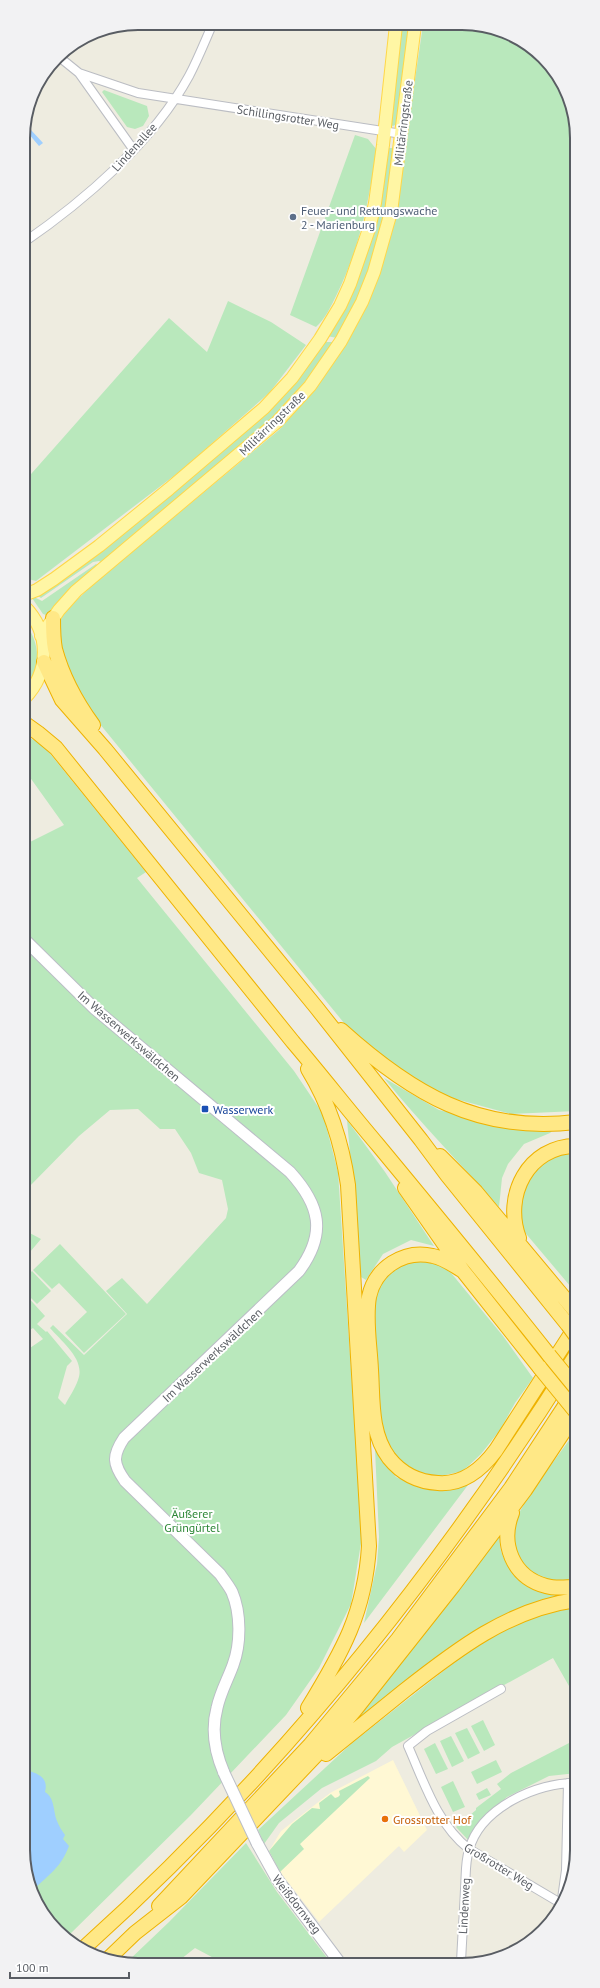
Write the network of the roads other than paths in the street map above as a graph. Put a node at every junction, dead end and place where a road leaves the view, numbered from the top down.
1 (210, 30) edge
2 (395, 30) edge
3 (414, 30) edge
4 (64, 60) edge
5 (79, 73) junction
6 (175, 99) junction
7 (384, 132) junction
8 (402, 134) junction
9 (133, 149) junction
10 (30, 238) edge
11 (30, 593) edge
12 (30, 614) edge
13 (53, 618) junction
14 (42, 636) junction
15 (44, 662) junction
16 (30, 692) edge
17 (30, 728) edge
18 (105, 748) junction
19 (30, 945) edge
20 (316, 1007) junction
21 (293, 1042) junction
22 (570, 1123) edge
23 (421, 1140) junction
24 (378, 1145) junction
25 (570, 1147) edge
26 (521, 1244) junction
27 (462, 1271) junction
28 (570, 1305) edge
29 (570, 1325) edge
30 (570, 1336) edge
31 (570, 1337) edge
32 (570, 1364) edge
33 (570, 1381) edge
34 (570, 1398) edge
35 (570, 1405) edge
36 (570, 1421) edge
37 (517, 1501) junction
38 (454, 1536) junction
39 (570, 1587) edge
40 (570, 1601) edge
41 (501, 1689) dead end
42 (284, 1746) junction
43 (568, 1783) joint
44 (290, 1784) junction
45 (257, 1842) joint
46 (469, 1849) junction
47 (564, 1885) edge
48 (557, 1902) edge
49 (135, 1934) junction
50 (87, 1945) edge
51 (113, 1955) edge
52 (337, 1958) edge
53 (461, 1958) edge

1 - 6 street, Lindenallee
2 - 7 main road, Militärringstraße
3 - 8 main road, Militärringstraße
4 - 5 street
5 - 6 street, Schillingsrotter Weg
5 - 9 street
6 - 7 street, Schillingsrotter Weg
6 - 9 street, Lindenallee
7 - 8 street, Schillingsrotter Weg
7 - 11 main road, Militärringstraße
8 - 13 main road, Militärringstraße
9 - 10 street, Lindenallee
12 - 14 main road
13 - 14 main road, Militärringstraße
13 - 18 highway
14 - 15 main road
15 - 16 main road
15 - 18 highway
17 - 21 highway
18 - 20 highway
19 - 45 street, Im Wasserwerkswäldchen, bridge
20 - 22 highway
20 - 23 highway
21 - 24 highway
21 - 42 highway
23 - 26 highway
23 - 29 highway
24 - 27 highway
24 - 33 highway, bridge
25 - 26 highway
26 - 28 highway
27 - 30 highway
27 - 35 highway, bridge
31 - 38 highway
32 - 38 highway
34 - 49 highway
36 - 37 highway
37 - 39 highway
37 - 44 highway
38 - 42 highway
40 - 44 highway
41 - 46 street, Großrotter Weg
42 - 50 highway
43 - 46 street
43 - 47 street
44 - 49 highway
45 - 52 street, Weißdornweg
46 - 48 street, Großrotter Weg
46 - 53 street, Lindenweg
49 - 51 highway

